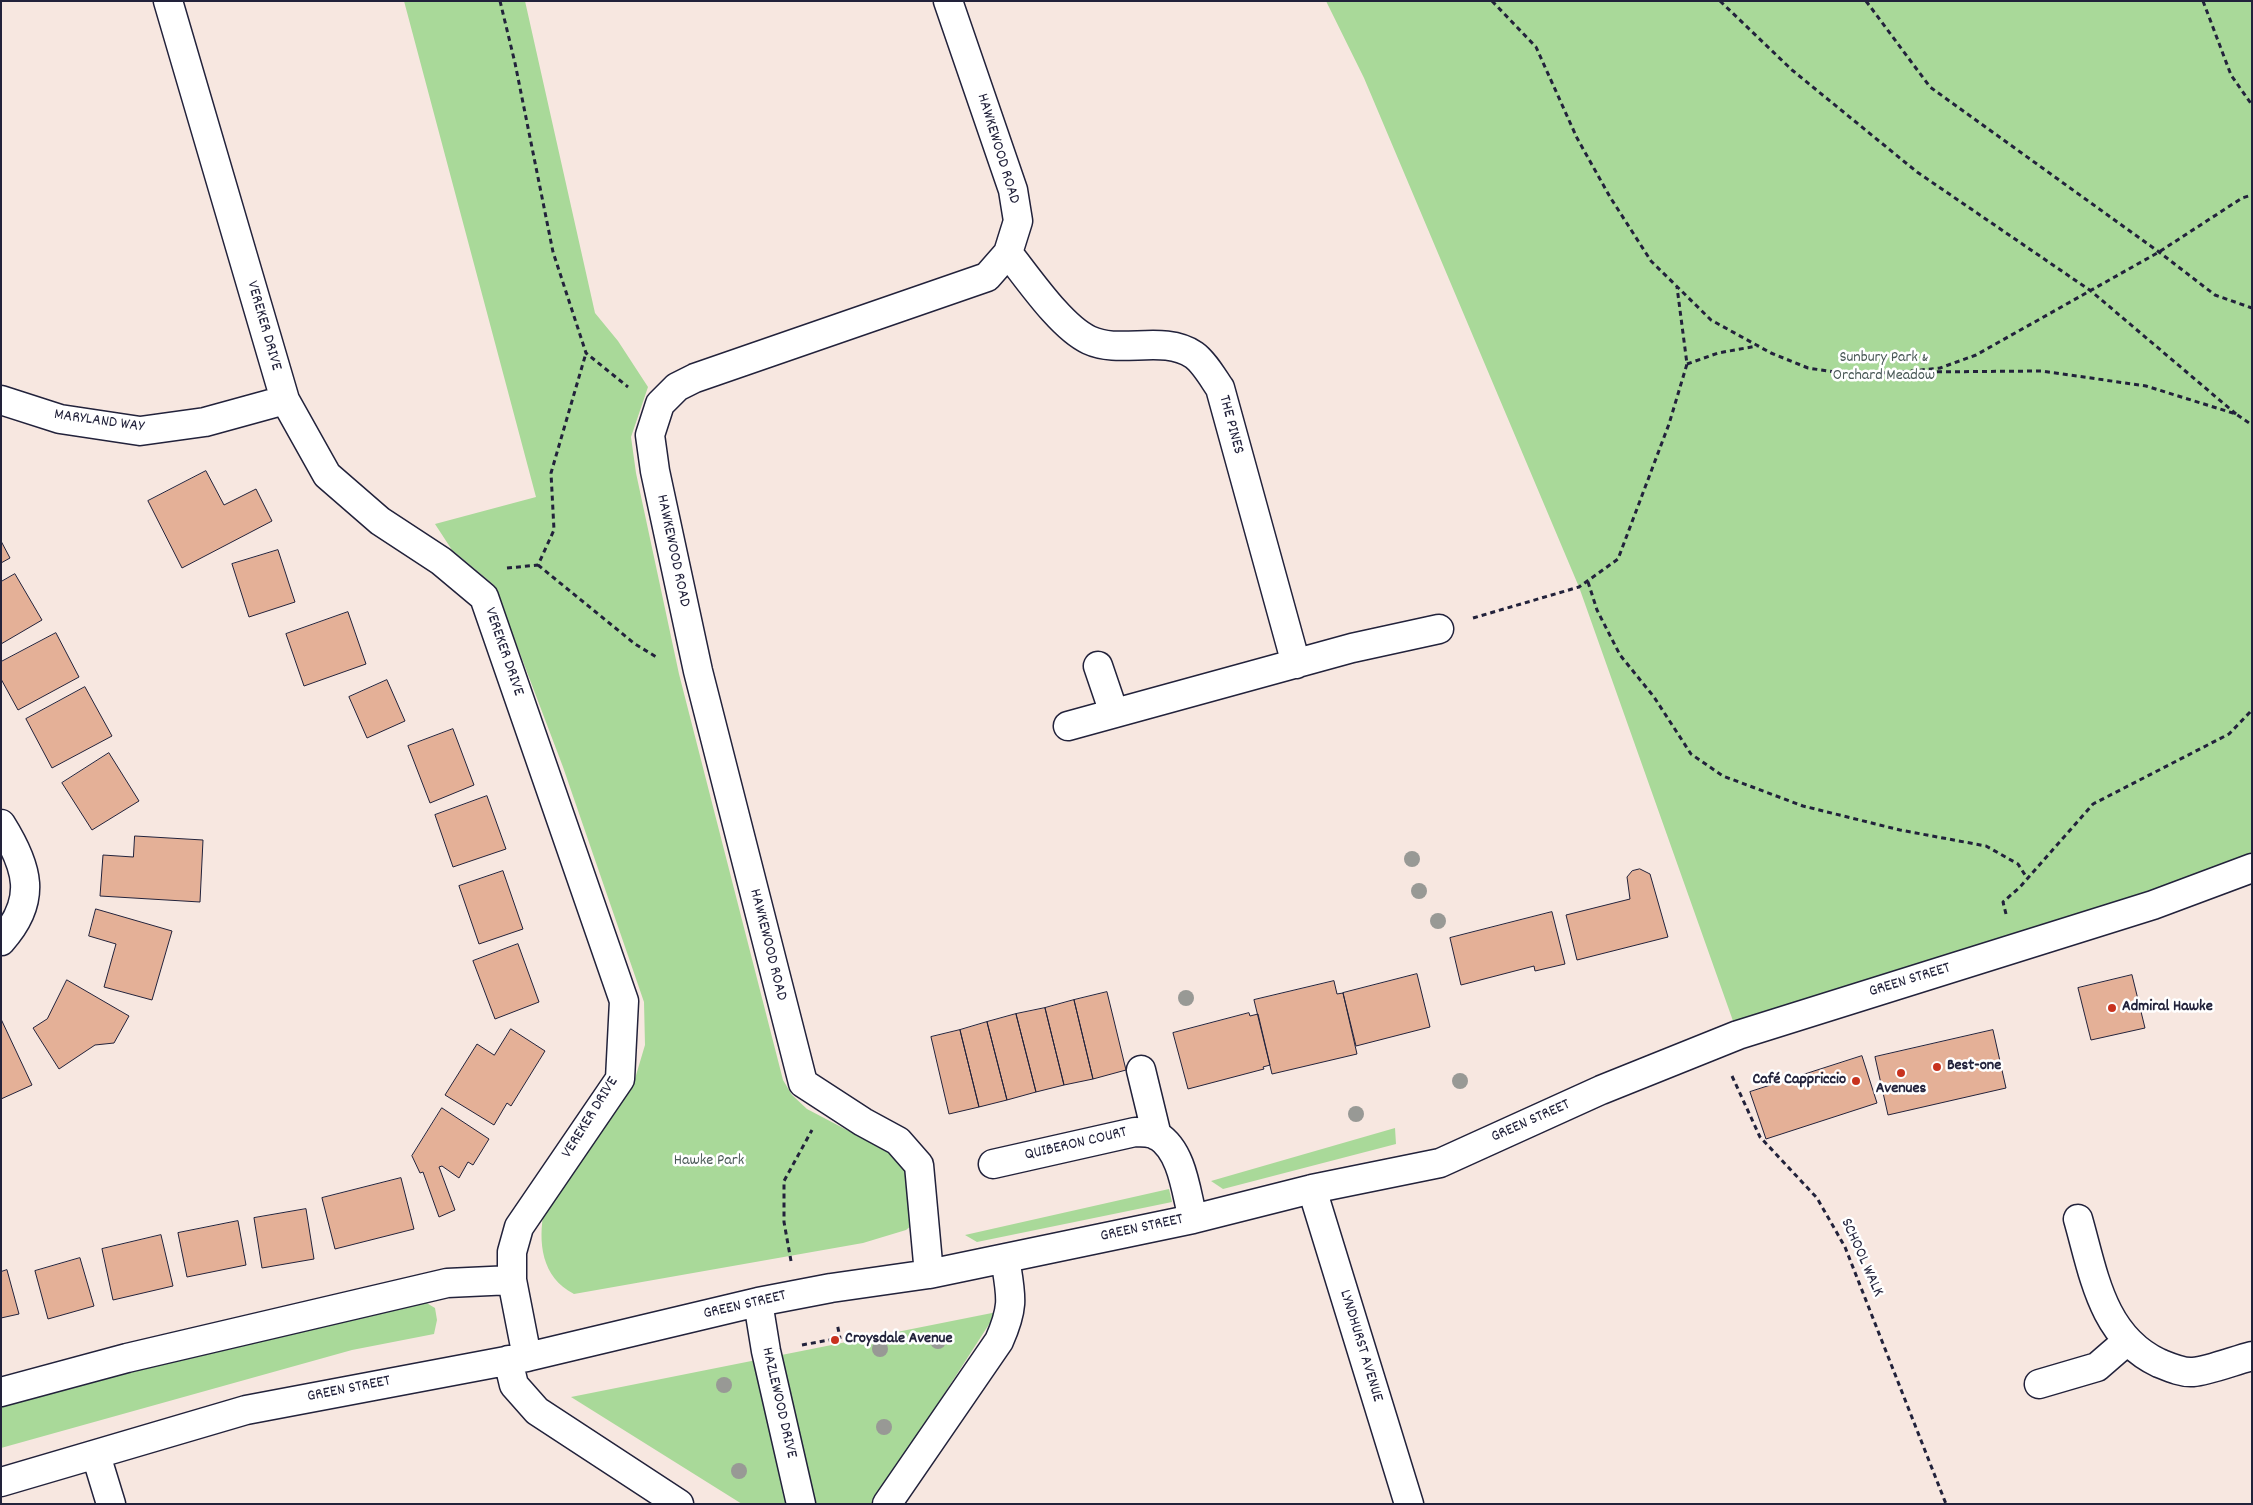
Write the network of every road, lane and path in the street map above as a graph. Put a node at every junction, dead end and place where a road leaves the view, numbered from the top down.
1 (168, 1) edge
2 (500, 1) edge
3 (948, 1) edge
4 (1492, 1) edge
5 (1720, 1) edge
6 (1866, 1) edge
7 (2203, 1) edge
8 (2252, 105) edge
9 (2252, 194) edge
10 (2159, 252) junction
11 (1008, 253) junction
12 (1677, 287) junction
13 (2091, 291) junction
14 (2252, 308) edge
15 (1758, 346) junction
16 (586, 353) junction
17 (1687, 364) junction
18 (1902, 372) junction
19 (1, 400) edge
20 (285, 400) junction
21 (660, 404) junction
22 (2236, 414) junction
23 (2252, 424) edge
24 (538, 565) junction
25 (1588, 582) junction
26 (468, 583) junction
27 (1439, 629) joint
28 (1296, 664) junction
29 (1098, 666) dead end
30 (698, 671) junction
31 (2252, 710) edge
32 (1114, 714) junction
33 (1068, 726) dead end
34 (1, 824) edge
35 (2252, 868) edge
36 (2028, 878) junction
37 (1, 941) edge
38 (2014, 948) junction
39 (1717, 1044) junction
40 (1141, 1070) dead end
41 (828, 1100) junction
42 (1157, 1136) junction
43 (992, 1164) dead end
44 (1312, 1189) junction
45 (1193, 1219) junction
46 (2078, 1219) dead end
47 (1005, 1258) junction
48 (792, 1264) dead end
49 (929, 1274) junction
50 (512, 1280) junction
51 (758, 1302) junction
52 (840, 1338) dead end
53 (2127, 1341) junction
54 (798, 1346) dead end
55 (2252, 1356) edge
56 (518, 1358) junction
57 (2038, 1384) dead end
58 (1, 1392) edge
59 (96, 1455) junction
60 (1, 1482) edge
61 (110, 1504) edge
62 (678, 1504) edge
63 (801, 1504) edge
64 (887, 1504) edge
65 (1409, 1504) edge
66 (1946, 1504) edge

1 - 20 street, VEREKER DRIVE
2 - 16 path
3 - 11 street, HAWKEWOOD ROAD
4 - 12 path
5 - 13 path
6 - 10 path
7 - 8 path
9 - 10 path
10 - 13 path
10 - 14 path
11 - 21 street, HAWKEWOOD ROAD
11 - 28 street, THE PINES
12 - 15 path
12 - 17 path
13 - 18 path
13 - 22 path
15 - 17 path
15 - 18 path
16 - 21 path
16 - 24 path
17 - 25 path
18 - 22 path
19 - 20 street, MARYLAND WAY
20 - 26 street, VEREKER DRIVE
21 - 30 street, HAWKEWOOD ROAD
22 - 23 path
24 - 26 path
24 - 30 path
25 - 27 path
25 - 36 path
26 - 50 street, VEREKER DRIVE
27 - 28 street
28 - 32 street
29 - 32 street
30 - 41 street, HAWKEWOOD ROAD
31 - 36 path
32 - 33 street
34 - 37 street
35 - 38 street, GREEN STREET
36 - 38 path
38 - 39 street, GREEN STREET
39 - 44 street, GREEN STREET
39 - 66 path, SCHOOL WALK
40 - 42 street
41 - 48 path
41 - 49 street, HAWKEWOOD ROAD
42 - 43 street, QUIBERON COURT
42 - 45 street
44 - 45 street, GREEN STREET
44 - 65 street, LYNDHURST AVENUE
45 - 47 street, GREEN STREET
46 - 53 street
47 - 49 street, GREEN STREET
47 - 64 street
49 - 51 street, GREEN STREET
50 - 56 street, VEREKER DRIVE
50 - 58 street
51 - 56 street, GREEN STREET
51 - 63 street, HAZLEWOOD DRIVE
52 - 54 path
53 - 55 street
53 - 57 street
56 - 59 street, GREEN STREET
56 - 62 street
59 - 60 street, GREEN STREET
59 - 61 street

